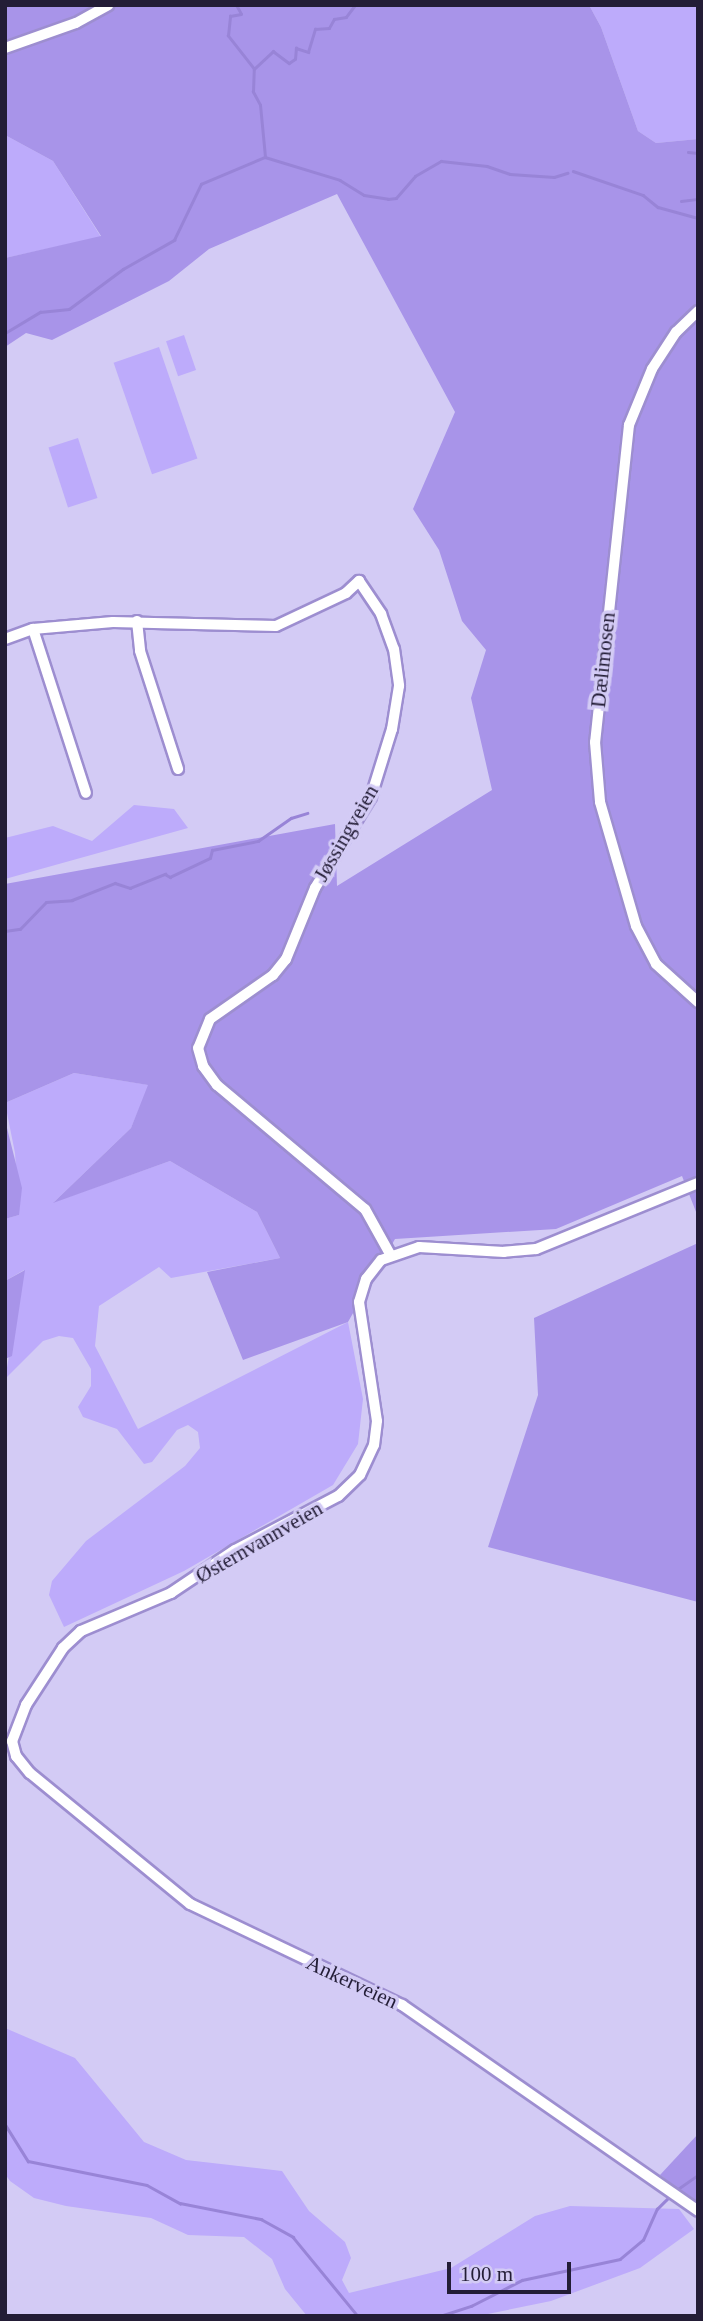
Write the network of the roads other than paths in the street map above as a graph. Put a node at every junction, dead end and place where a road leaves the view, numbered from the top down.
1 (108, 5) edge
2 (5, 48) edge
3 (698, 310) edge
4 (137, 621) junction
5 (33, 629) junction
6 (5, 639) edge
7 (178, 769) dead end
8 (86, 793) dead end
9 (698, 1002) edge
10 (698, 1183) edge
11 (390, 1254) junction
12 (13, 1750) joint
13 (698, 2211) edge

1 - 2 street
3 - 9 street, Dælimosen
4 - 5 street, Jøssingveien
4 - 7 street
4 - 11 street, Jøssingveien
5 - 6 street, Jøssingveien
5 - 8 street
10 - 11 street
11 - 12 street, Østernvannveien
12 - 13 street, Ankerveien

